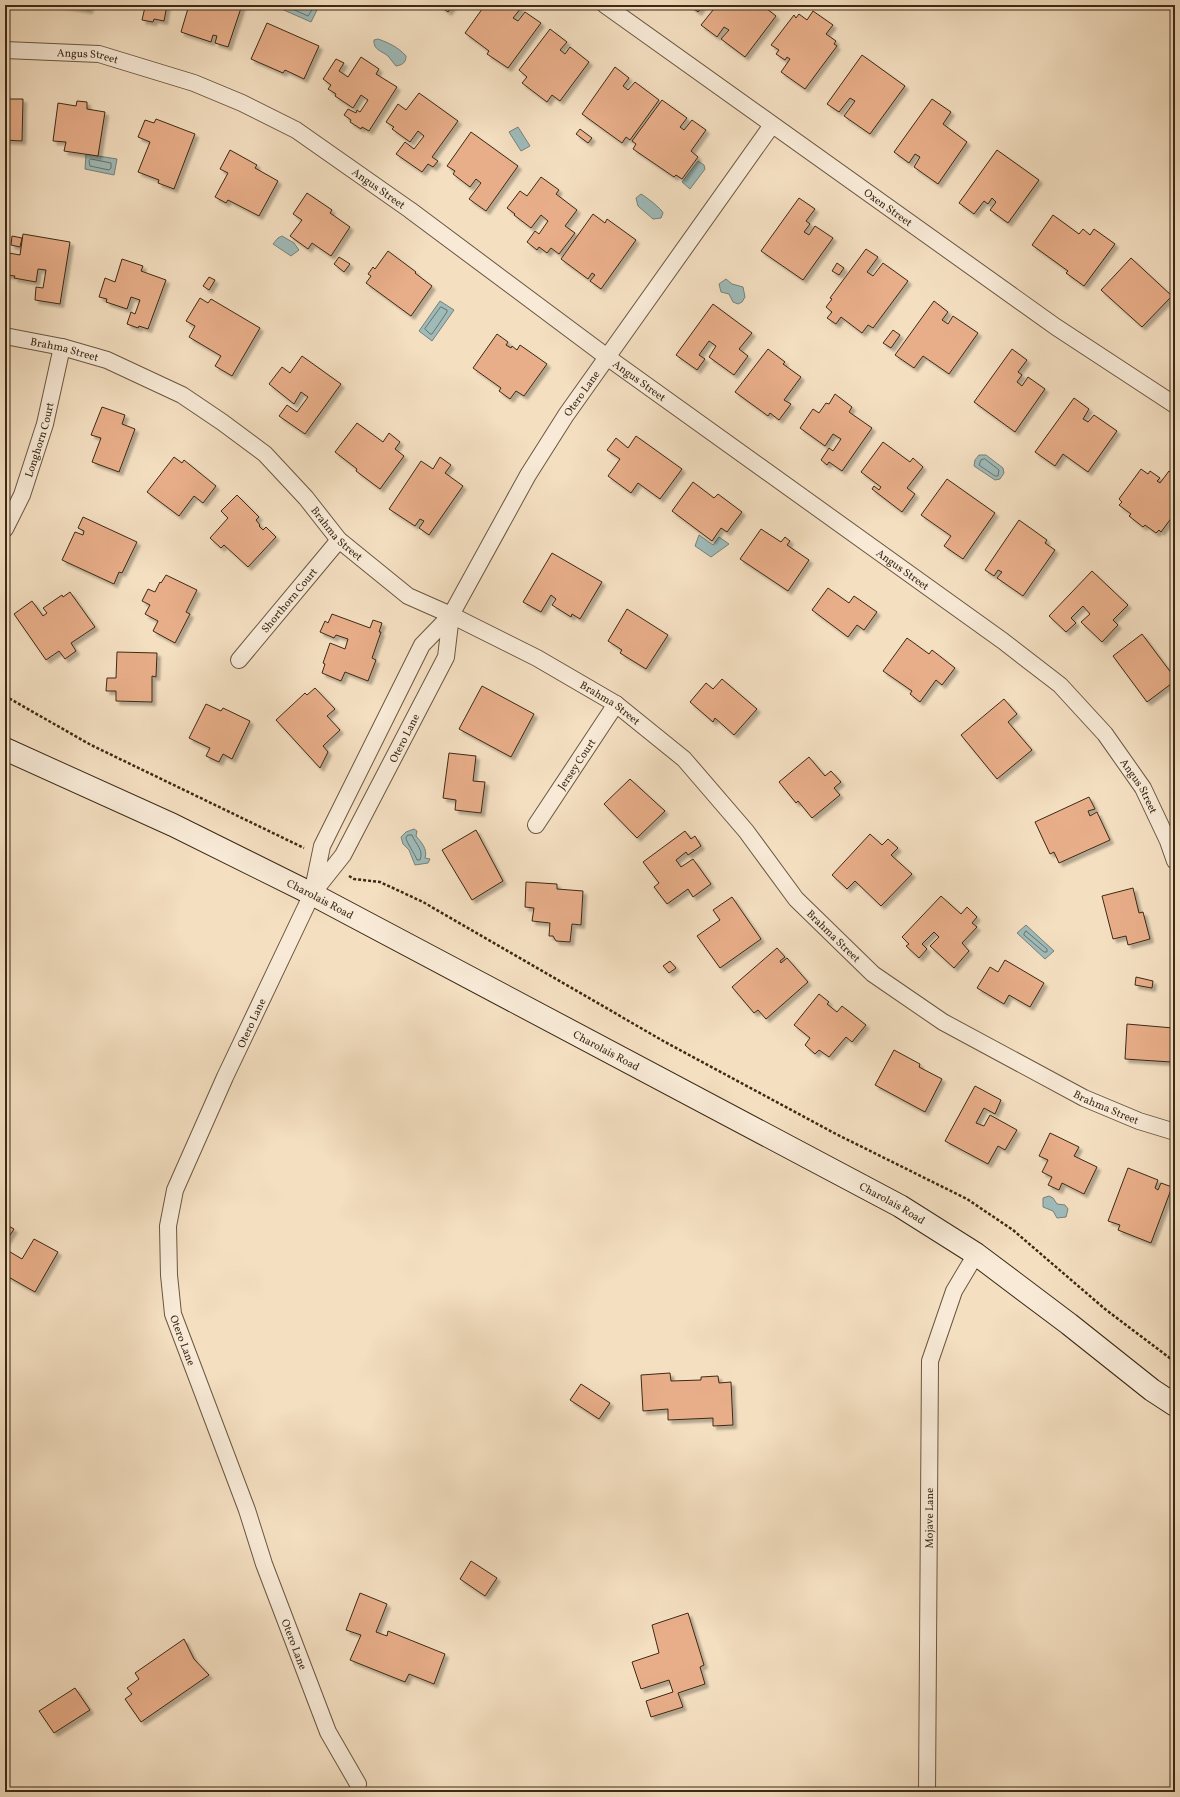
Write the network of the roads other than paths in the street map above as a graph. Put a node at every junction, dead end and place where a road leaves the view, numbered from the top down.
1 (605, 5) edge
2 (5, 50) edge
3 (772, 125) junction
4 (5, 336) edge
5 (62, 347) junction
6 (608, 357) junction
7 (1175, 405) edge
8 (5, 529) edge
9 (339, 540) junction
10 (451, 615) junction
11 (239, 660) dead end
12 (616, 704) junction
13 (5, 749) edge
14 (536, 825) dead end
15 (1175, 861) edge
16 (312, 894) junction
17 (1175, 1132) edge
18 (976, 1254) junction
19 (1175, 1405) edge
20 (358, 1784) dead end
21 (927, 1792) edge

1 - 3 street, Oxen Street
2 - 6 street, Angus Street
3 - 6 street, Otero Lane
3 - 7 street, Oxen Street
4 - 5 street, Brahma Street
5 - 8 street, Longhorn Court
5 - 9 street, Brahma Street
6 - 10 street, Otero Lane
6 - 15 street, Angus Street
9 - 10 street, Brahma Street
9 - 11 street, Shorthorn Court
10 - 12 street, Brahma Street
10 - 16 street, Otero Lane
10 - 16 street, Otero Lane
12 - 14 street, Jersey Court
12 - 17 street, Brahma Street
13 - 16 street, Charolais Road
16 - 18 street, Charolais Road
16 - 20 street, Otero Lane
18 - 19 street, Charolais Road
18 - 21 street, Mojave Lane

